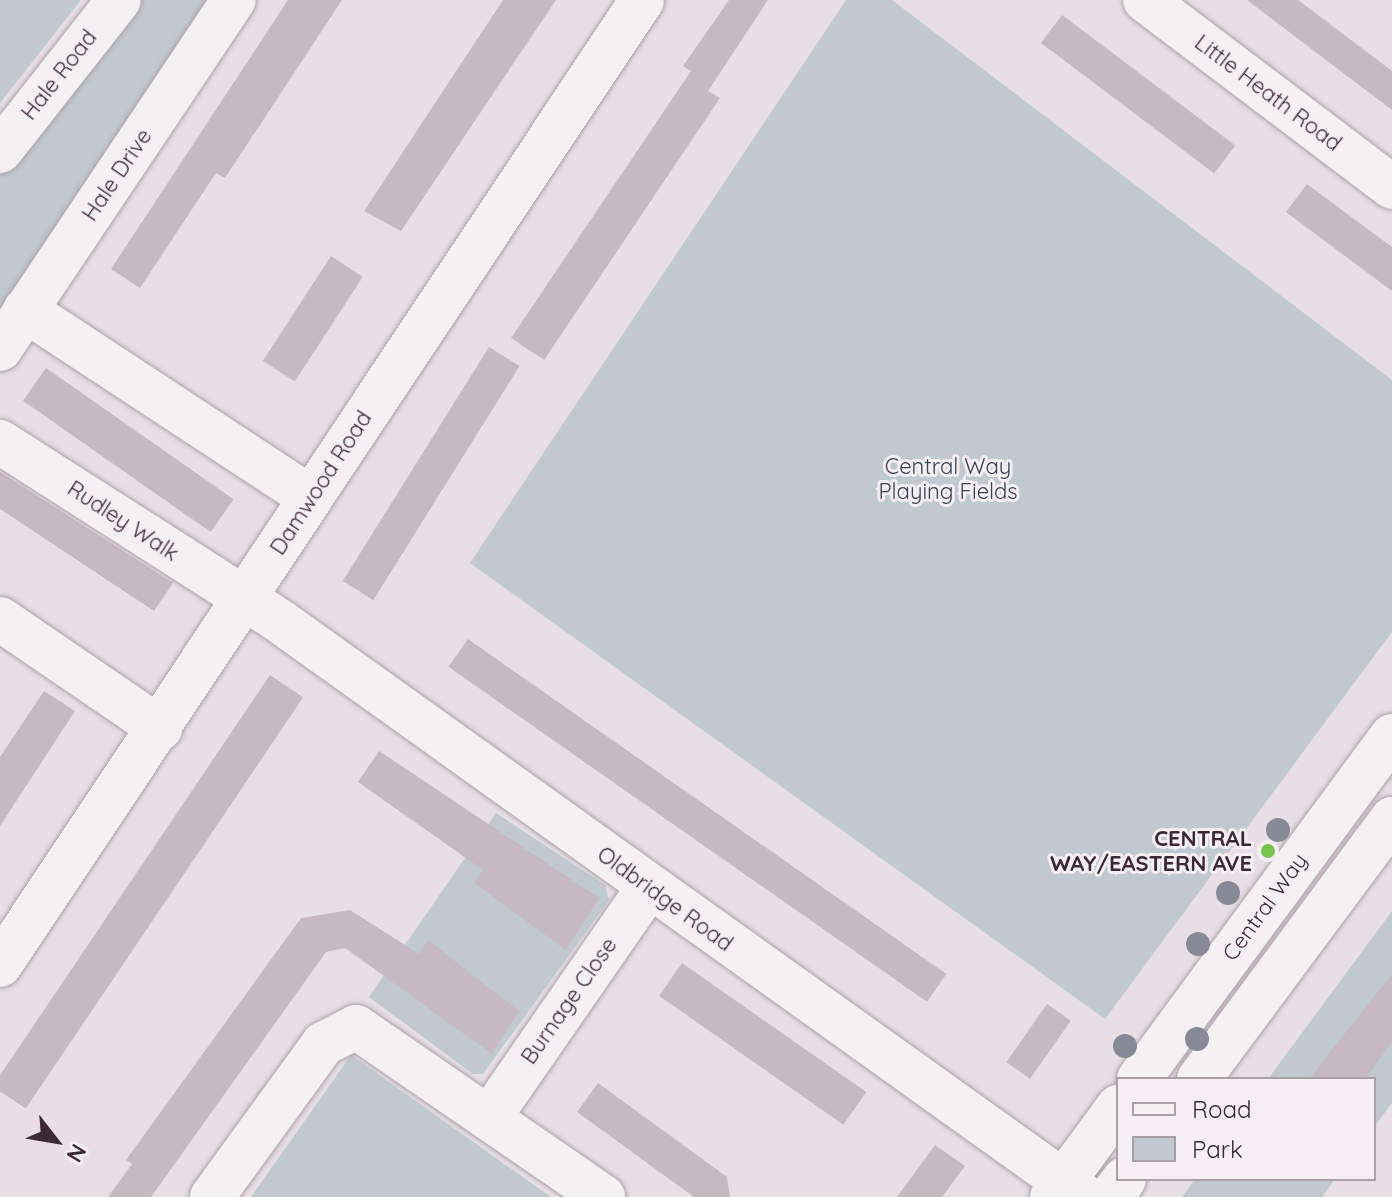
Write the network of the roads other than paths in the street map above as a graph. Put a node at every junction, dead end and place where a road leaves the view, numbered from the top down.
1 (119, 0) edge
2 (234, 0) edge
3 (642, 0) edge
4 (1145, 0) edge
5 (0, 151) edge
6 (1392, 187) edge
7 (25, 310) junction
8 (0, 349) edge
9 (0, 442) edge
10 (311, 498) junction
11 (246, 599) junction
12 (0, 619) edge
13 (160, 728) junction
14 (1392, 736) edge
15 (1392, 819) edge
16 (648, 888) junction
17 (0, 965) edge
18 (1140, 1077) edge
19 (1200, 1077) edge
20 (1116, 1110) edge
21 (491, 1115) junction
22 (1067, 1192) edge
23 (212, 1197) edge
24 (603, 1197) edge

1 - 5 street, Hale Road
2 - 7 street, Hale Drive
3 - 10 street, Damwood Road
4 - 6 street, Little Heath Road
7 - 8 street, Hale Drive
7 - 10 street
9 - 11 street, Rudley Walk
10 - 11 street, Damwood Road
11 - 13 street, Damwood Road
11 - 16 street, Oldbridge Road
12 - 13 street
13 - 17 street, Damwood Road
14 - 18 street, Central Way
15 - 19 street
16 - 21 street, Burnage Close
16 - 22 street, Oldbridge Road
20 - 22 street
21 - 23 street
21 - 24 street

